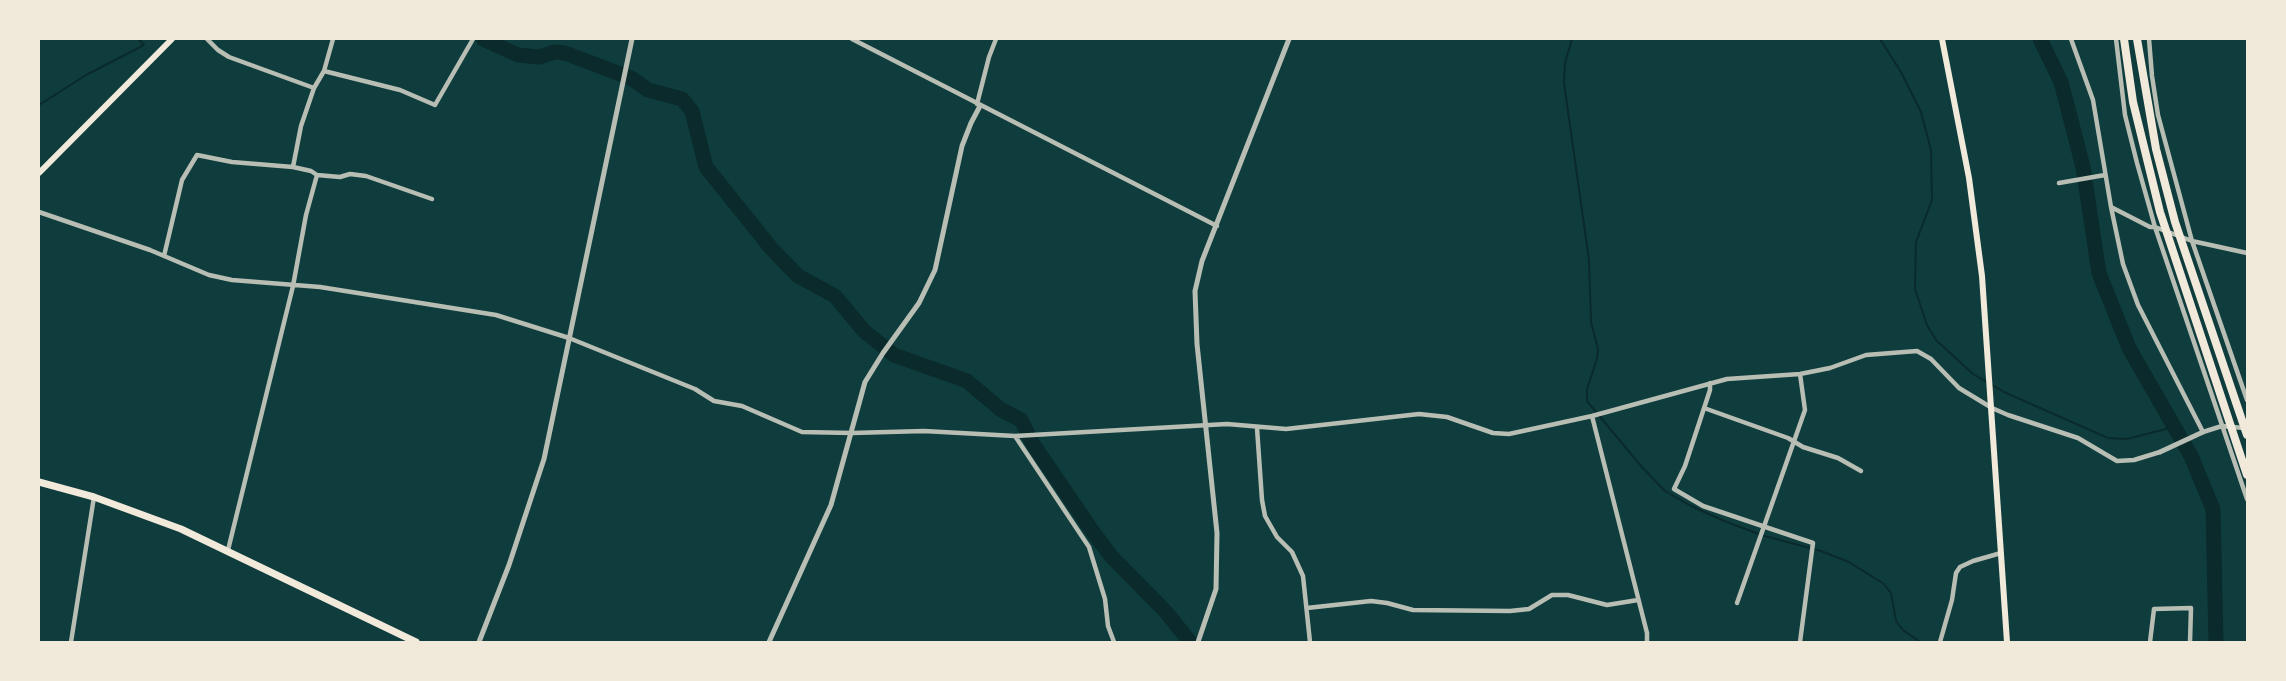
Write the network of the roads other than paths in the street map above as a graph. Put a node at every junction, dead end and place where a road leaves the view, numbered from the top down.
1 (172, 39) edge
2 (207, 39) edge
3 (333, 39) edge
4 (472, 39) edge
5 (632, 39) edge
6 (852, 39) edge
7 (996, 39) edge
8 (1289, 39) edge
9 (1942, 39) edge
10 (2071, 39) edge
11 (2116, 39) edge
12 (2124, 39) edge
13 (2137, 39) edge
14 (2149, 39) edge
15 (324, 71) junction
16 (315, 88) junction
17 (979, 105) junction
18 (293, 167) junction
19 (39, 174) edge
20 (317, 175) junction
21 (2105, 175) junction
22 (2060, 183) dead end
23 (432, 200) dead end
24 (2110, 207) junction
25 (39, 212) edge
26 (1217, 226) junction
27 (2155, 227) junction
28 (2192, 241) junction
29 (2247, 253) edge
30 (164, 256) junction
31 (293, 286) junction
32 (569, 338) junction
33 (1800, 374) junction
34 (1710, 383) junction
35 (2247, 400) edge
36 (1704, 408) junction
37 (1992, 408) junction
38 (1592, 416) junction
39 (1206, 425) junction
40 (2222, 426) junction
41 (1257, 428) junction
42 (2247, 428) edge
43 (2203, 432) junction
44 (852, 434) junction
45 (2247, 435) edge
46 (1015, 436) junction
47 (1793, 443) junction
48 (2160, 452) joint
49 (1861, 471) dead end
50 (2247, 475) edge
51 (39, 482) edge
52 (94, 497) junction
53 (2247, 499) edge
54 (1762, 526) junction
55 (228, 549) junction
56 (2001, 553) junction
57 (1638, 600) junction
58 (1737, 603) dead end
59 (1307, 608) junction
60 (71, 642) edge
61 (417, 642) edge
62 (479, 642) edge
63 (769, 642) edge
64 (1114, 642) edge
65 (1198, 642) edge
66 (1310, 642) edge
67 (1647, 642) edge
68 (1800, 642) edge
69 (1940, 642) edge
70 (2007, 642) edge
71 (2150, 642) edge
72 (2190, 642) edge

1 - 19 main road
2 - 16 street
3 - 15 street
4 - 15 street
5 - 32 street
6 - 17 street
7 - 17 street
8 - 26 street
9 - 37 main road
10 - 21 street
11 - 27 street
12 - 50 highway
13 - 45 highway
14 - 28 street
15 - 16 street
16 - 18 street
17 - 26 street
17 - 44 street
18 - 20 street
18 - 30 street
20 - 23 street
20 - 31 street
21 - 22 street
21 - 24 street
24 - 27 street
24 - 43 street
25 - 30 street
26 - 39 street
27 - 28 street
27 - 40 street
28 - 29 street
28 - 35 street
30 - 31 street
31 - 32 street
31 - 55 street
32 - 44 street
32 - 62 street
33 - 34 street
33 - 37 street
33 - 47 street
34 - 36 street
34 - 38 street
36 - 47 street
36 - 54 street
37 - 48 street
37 - 56 main road
38 - 41 street
38 - 57 street
39 - 41 street
39 - 46 street
39 - 65 street
40 - 42 street
40 - 43 street
40 - 53 street
41 - 59 street
43 - 48 street
44 - 46 street
44 - 63 street
46 - 64 street
47 - 49 street
47 - 54 street
51 - 52 highway
52 - 55 highway
52 - 60 street
54 - 58 street
54 - 68 street
55 - 61 highway
56 - 69 street
56 - 70 main road
57 - 59 street
57 - 67 street
59 - 66 street
71 - 72 street

